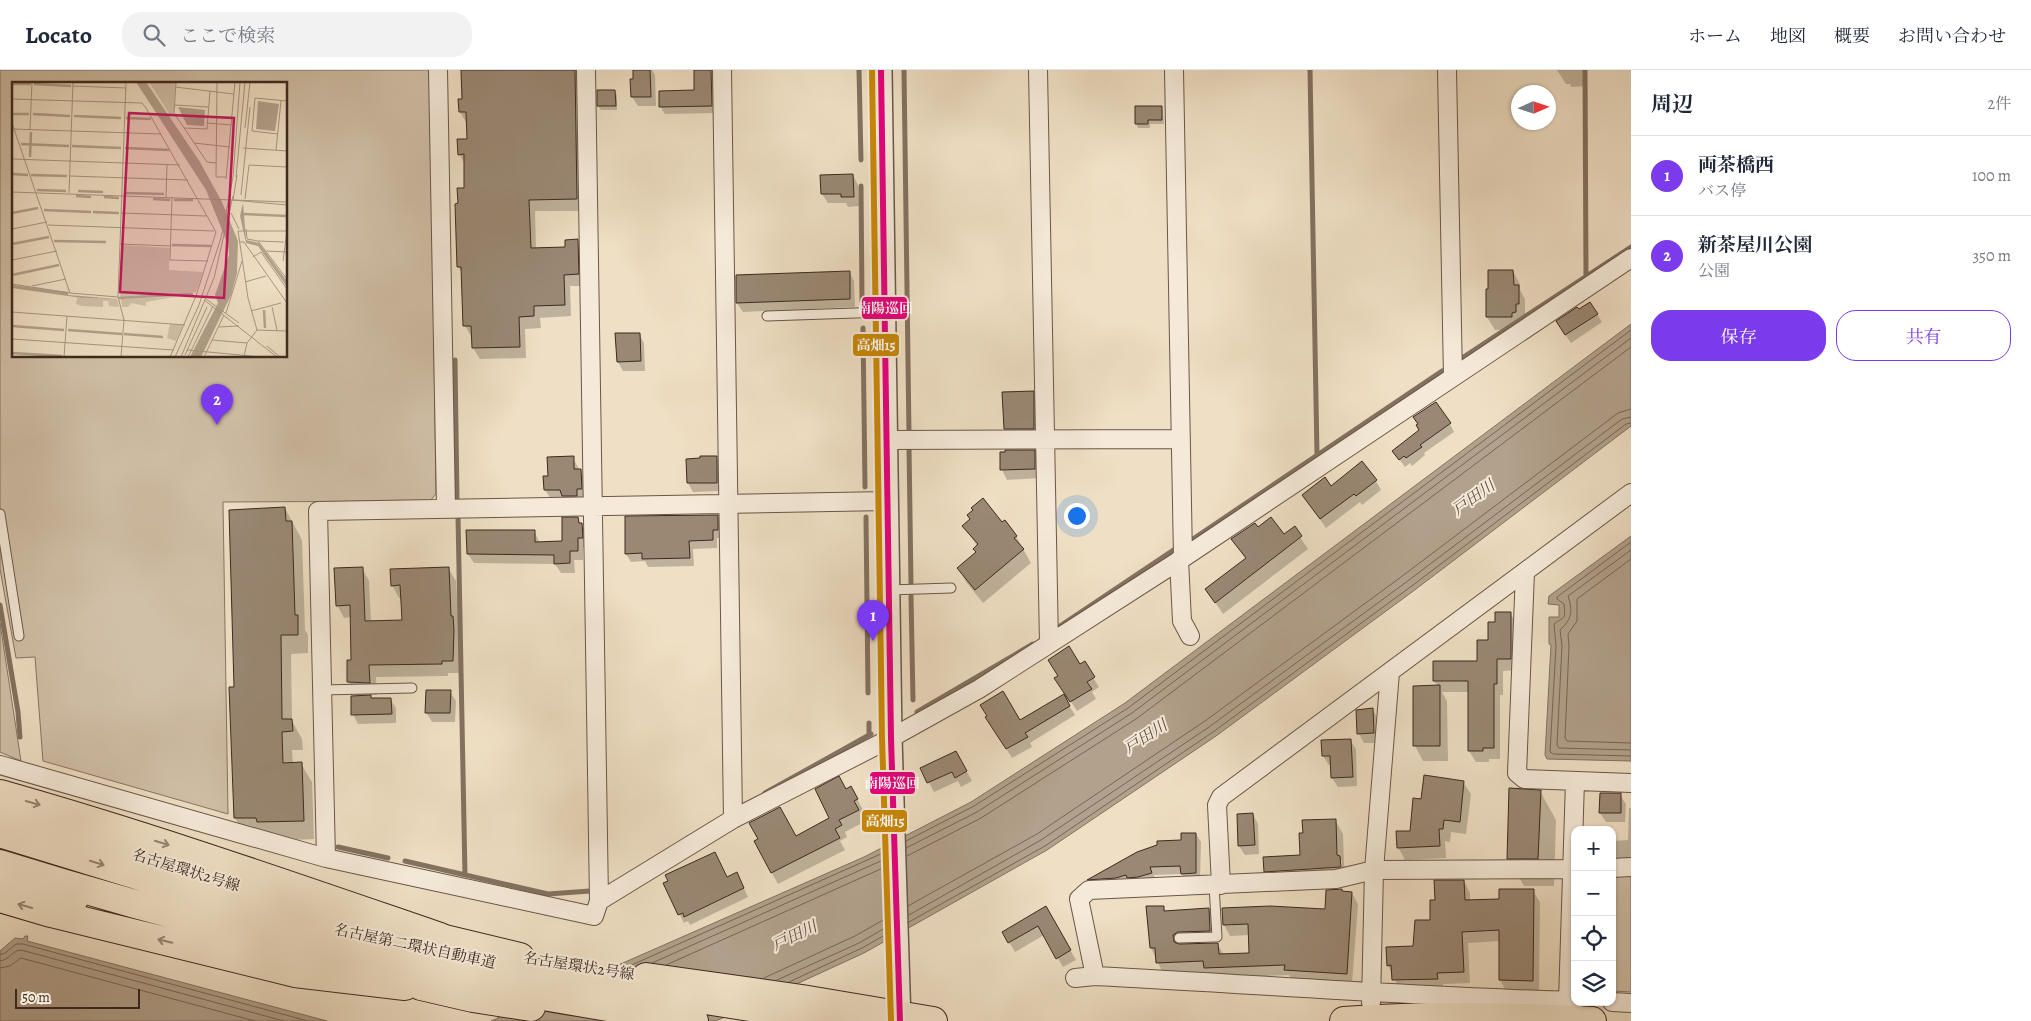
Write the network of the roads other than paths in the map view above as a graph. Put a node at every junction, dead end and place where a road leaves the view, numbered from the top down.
1 (438, 70) edge
2 (586, 70) edge
3 (722, 70) edge
4 (880, 70) edge
5 (1038, 70) edge
6 (1174, 70) edge
7 (1447, 70) edge
8 (1631, 258) edge
9 (885, 312) junction
10 (767, 316) dead end
11 (1453, 378) junction
12 (1045, 439) junction
13 (1181, 439) junction
14 (887, 440) junction
15 (1631, 493) edge
16 (888, 501) junction
17 (728, 504) junction
18 (592, 506) junction
19 (446, 508) junction
20 (0, 514) edge
21 (1181, 559) junction
22 (1525, 572) junction
23 (951, 588) dead end
24 (889, 590) junction
25 (19, 636) dead end
26 (1190, 636) dead end
27 (1049, 644) junction
28 (1390, 672) junction
29 (412, 688) dead end
30 (322, 690) junction
31 (891, 738) junction
32 (2, 770) edge
33 (1575, 781) junction
34 (1631, 783) edge
35 (0, 794) edge
36 (0, 819) edge
37 (733, 819) junction
38 (1574, 826) edge
39 (0, 833) edge
40 (326, 858) junction
41 (0, 864) edge
42 (1631, 867) edge
43 (1616, 868) edge
44 (1374, 870) junction
45 (1571, 870) edge
46 (1573, 871) edge
47 (0, 880) edge
48 (1218, 885) junction
49 (0, 898) edge
50 (599, 900) junction
51 (440, 937) junction
52 (1179, 938) dead end
53 (1572, 961) edge
54 (1095, 976) junction
55 (1075, 978) dead end
56 (436, 990) junction
57 (1371, 1000) junction
58 (1571, 1001) edge
59 (1616, 1002) edge
60 (1631, 1002) edge
61 (899, 1020) edge
62 (621, 1021) edge
63 (694, 1021) edge
64 (839, 1021) edge
65 (932, 1021) edge
66 (1344, 1021) edge
67 (1592, 1021) edge

1 - 19 street
2 - 18 street
3 - 17 street
4 - 9 street
5 - 12 street
6 - 13 street
7 - 11 street
8 - 11 street
9 - 10 lane
9 - 14 street
11 - 21 street
12 - 13 street
12 - 14 street
12 - 27 street
13 - 21 street
14 - 16 street
15 - 22 street
16 - 17 street
16 - 24 street
17 - 18 street
17 - 37 street
18 - 19 street
18 - 50 street
19 - 30 street
20 - 25 lane
21 - 26 street
21 - 27 street
22 - 28 street
22 - 33 street
23 - 24 lane
24 - 31 street
27 - 31 street
28 - 44 street
28 - 48 street
29 - 30 lane
30 - 40 street
31 - 37 street
31 - 61 street
32 - 40 street
33 - 34 street
33 - 38 street
35 -> 51 highway
36 - 51 highway, 名古屋環状2号線
37 - 50 street
39 -> 64 highway, 名古屋第二環状自動車道
40 - 50 street
41 - 63 highway, 名古屋第二環状自動車道
42 - 43 street
44 - 45 street
44 - 48 street
44 - 57 street
46 - 53 street
47 - 56 highway
48 - 52 lane
48 - 54 street
56 -> 49 highway
51 - 61 highway, 名古屋環状2号線
54 - 55 street
54 - 57 street
56 - 62 highway
57 - 58 street
59 - 60 street
61 - 65 highway, 名古屋環状2号線
66 - 67 highway

